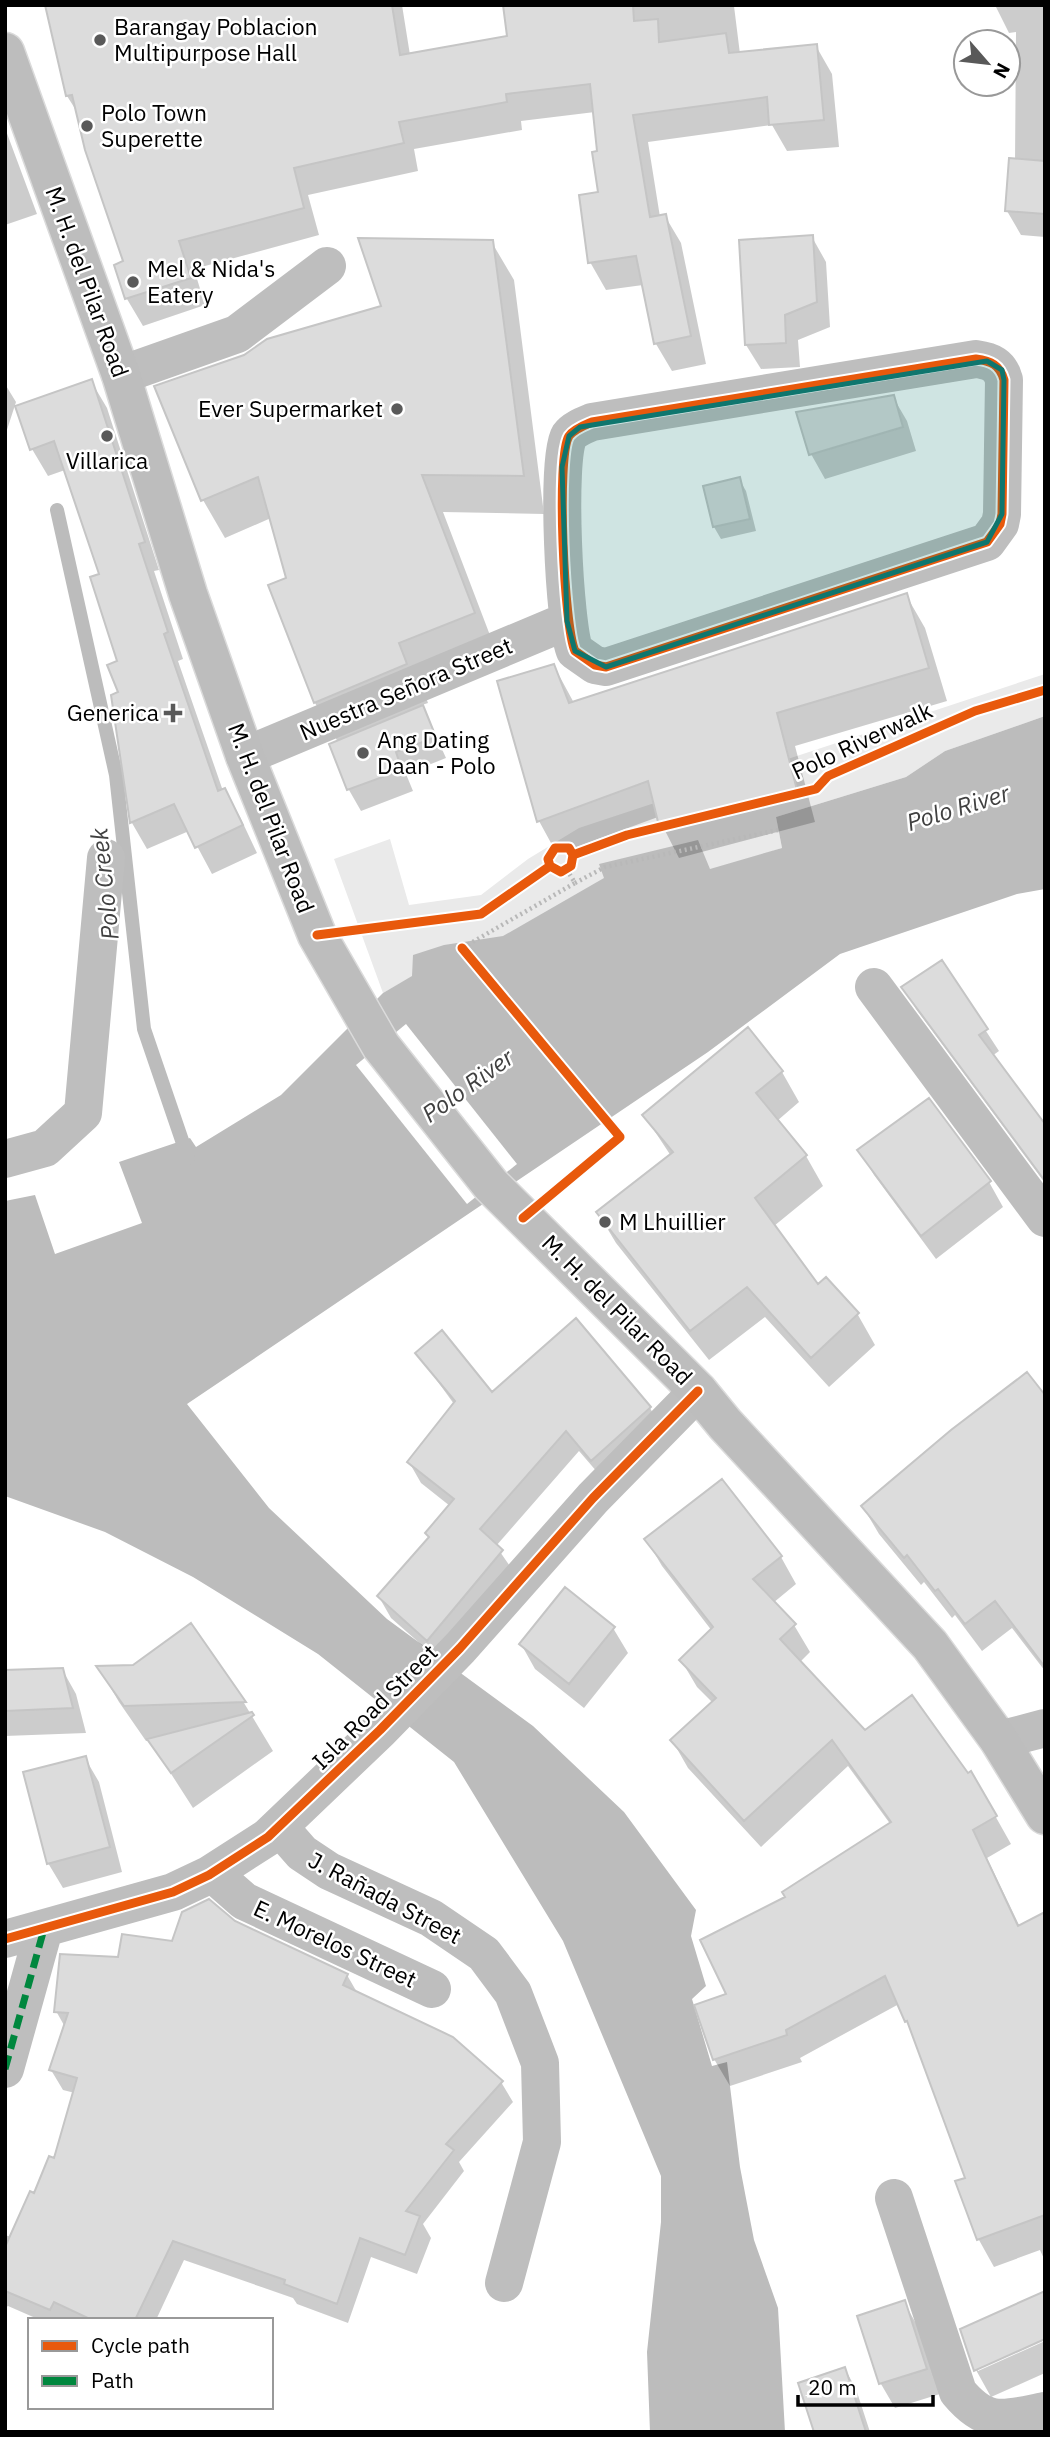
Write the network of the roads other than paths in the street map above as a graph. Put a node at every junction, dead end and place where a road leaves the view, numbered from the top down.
1 (5, 52) edge
2 (327, 266) dead end
3 (121, 375) junction
4 (568, 621) junction
5 (245, 756) junction
6 (106, 858) dead end
7 (874, 987) dead end
8 (5, 1159) edge
9 (1045, 1218) edge
10 (698, 1391) junction
11 (1045, 1728) edge
12 (999, 1740) junction
13 (1045, 1815) edge
14 (280, 1828) junction
15 (225, 1886) junction
16 (44, 1929) junction
17 (5, 1939) edge
18 (432, 1989) dead end
19 (5, 2069) edge
20 (894, 2198) dead end
21 (504, 2283) dead end
22 (1045, 2411) edge

1 - 3 main road, M. H. del Pilar Road
2 - 3 street
3 - 5 main road, M. H. del Pilar Road
4 - 4 street
4 - 5 street, Nuestra Señora Street
5 - 10 main road, M. H. del Pilar Road
6 - 8 street
7 - 9 street
10 - 12 main road, M. H. del Pilar Road
10 - 14 street, Isla Road Street
11 - 12 street
12 - 13 main road, M. H. del Pilar Road
14 - 15 street, Isla Road Street
14 - 21 street, J. Rañada Street
15 - 16 street, Isla Road Street
15 - 18 street, E. Morelos Street
16 - 17 street, Isla Road Street
16 - 19 street
20 - 22 street

